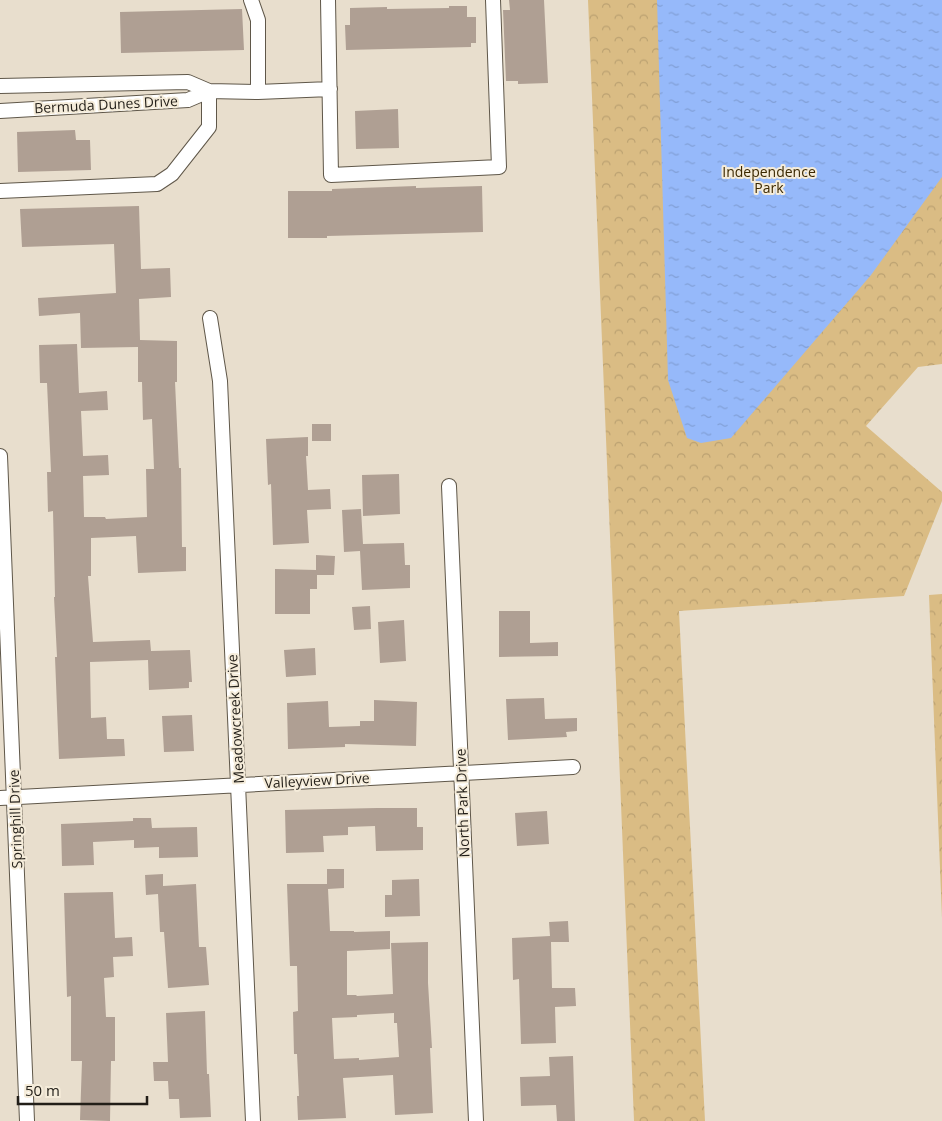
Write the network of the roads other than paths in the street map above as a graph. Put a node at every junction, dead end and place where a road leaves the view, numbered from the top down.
1 (250, 0) edge
2 (328, 0) edge
3 (493, 0) edge
4 (0, 86) edge
5 (330, 89) junction
6 (209, 91) junction
7 (258, 92) junction
8 (0, 111) edge
9 (0, 191) edge
10 (210, 318) dead end
11 (0, 456) edge
12 (449, 486) dead end
13 (573, 767) dead end
14 (461, 773) junction
15 (238, 784) junction
16 (7, 797) edge
17 (27, 1121) edge
18 (253, 1121) edge
19 (476, 1121) edge

1 - 7 street
2 - 5 street
3 - 5 street
4 - 6 street, Bermuda Dunes Drive
5 - 7 street, Bermuda Dunes Drive
6 - 7 street, Bermuda Dunes Drive
6 - 8 street, Bermuda Dunes Drive
6 - 9 street
10 - 15 street, Meadowcreek Drive
11 - 16 street, Springhill Drive
12 - 14 street, North Park Drive
13 - 14 street, Valleyview Drive
14 - 15 street, Valleyview Drive
14 - 19 street, North Park Drive
15 - 16 street, Valleyview Drive
15 - 18 street, Meadowcreek Drive
16 - 17 street, Springhill Drive

